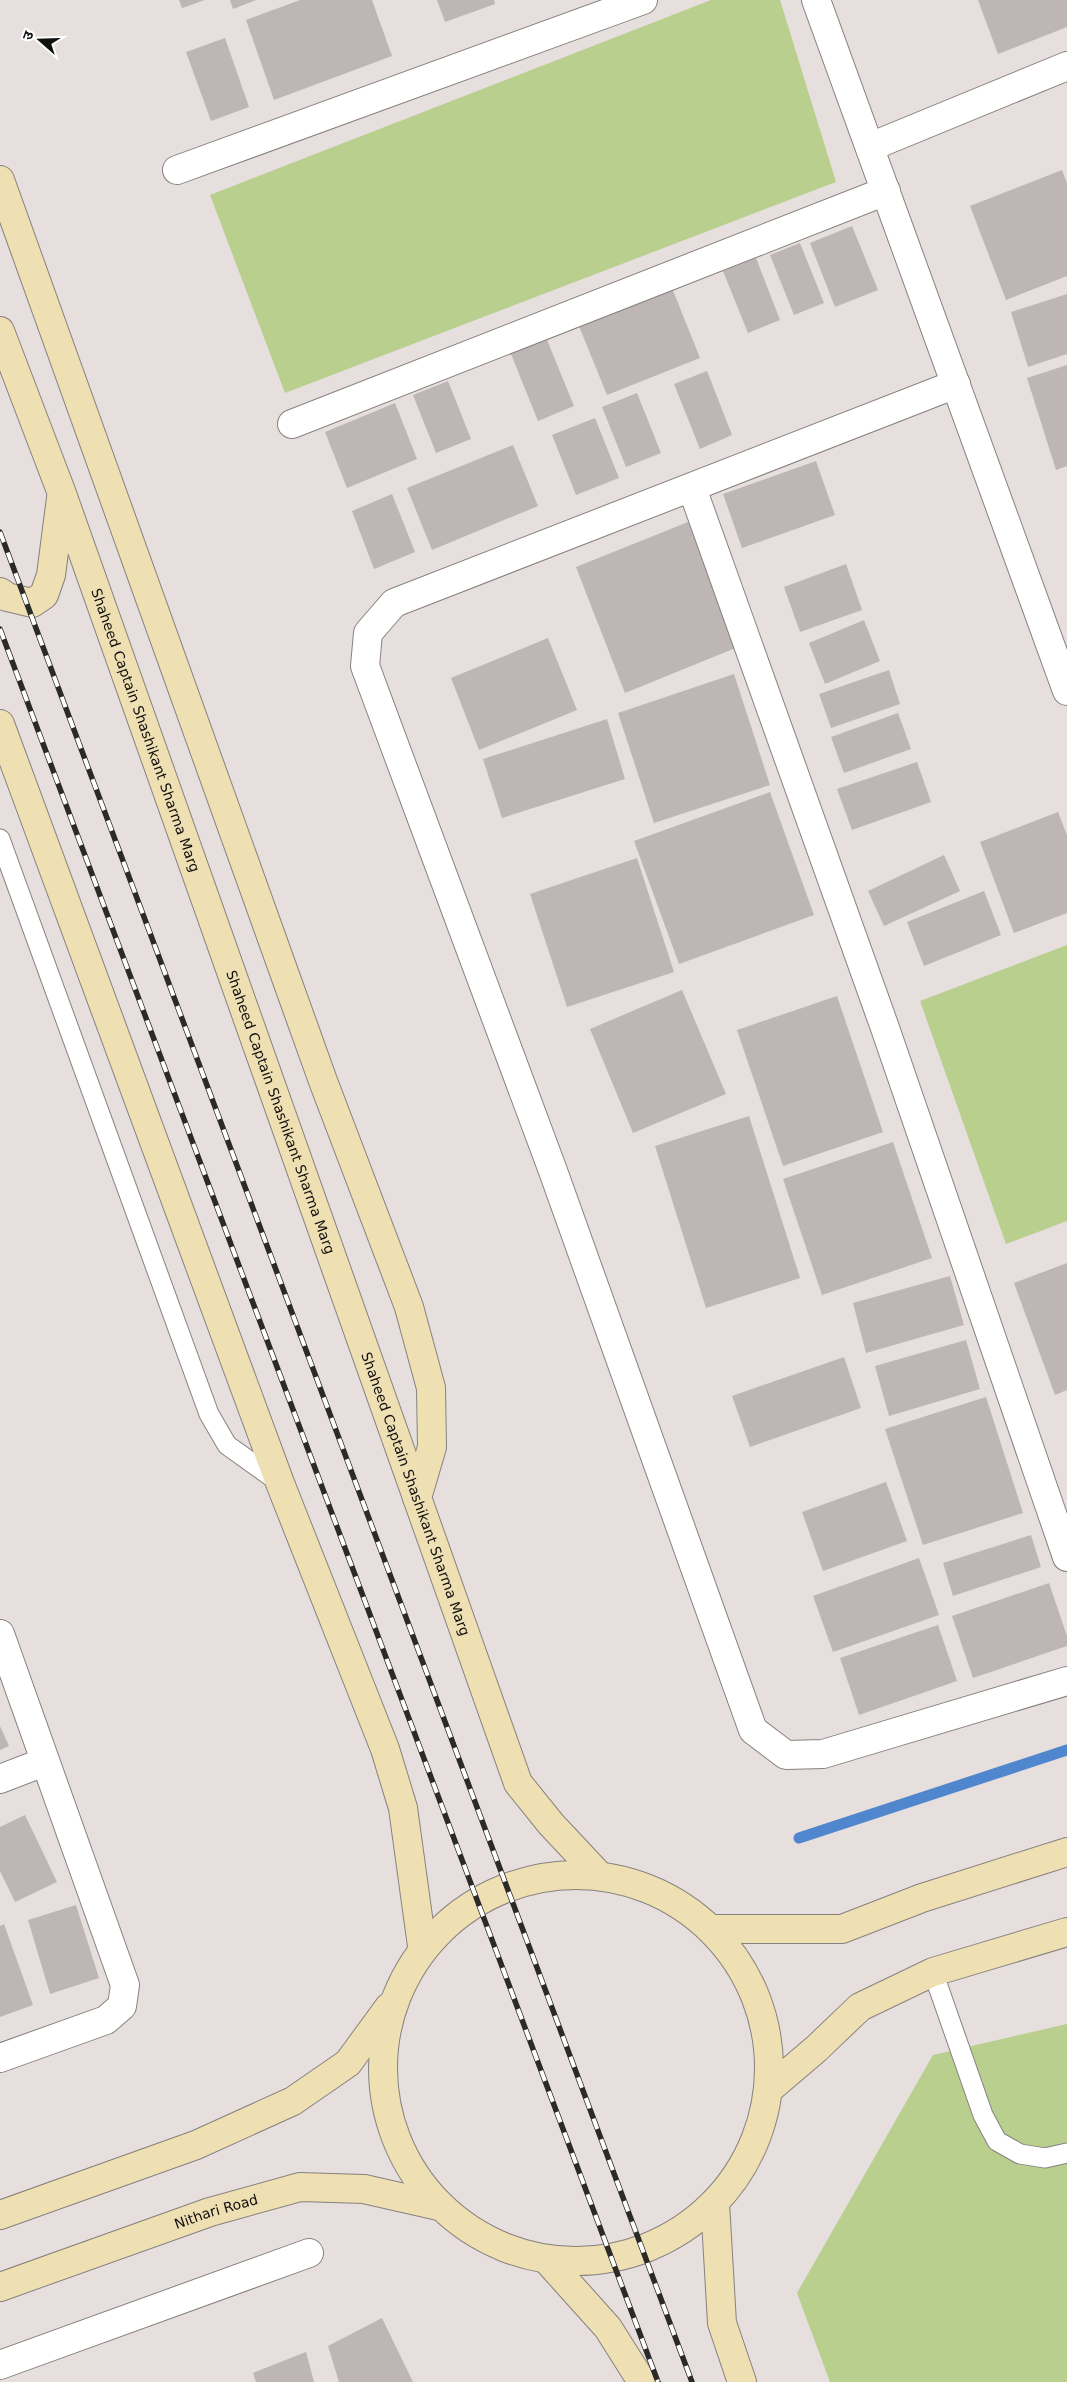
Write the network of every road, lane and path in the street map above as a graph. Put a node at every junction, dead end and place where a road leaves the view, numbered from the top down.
1 (643, 0) edge
2 (816, 0) edge
3 (1067, 66) edge
4 (870, 148) junction
5 (177, 170) dead end
6 (0, 180) edge
7 (886, 191) junction
8 (0, 331) edge
9 (956, 384) junction
10 (292, 424) dead end
11 (692, 488) junction
12 (61, 491) junction
13 (0, 592) edge
14 (1067, 691) edge
15 (0, 724) edge
16 (0, 839) edge
17 (280, 1483) junction
18 (418, 1498) junction
19 (1067, 1557) edge
20 (0, 1634) edge
21 (1067, 1681) edge
22 (44, 1762) junction
23 (0, 1779) edge
24 (1067, 1852) edge
25 (596, 1872) junction
26 (715, 1929) junction
27 (1067, 1932) edge
28 (422, 1946) junction
29 (933, 1972) junction
30 (392, 2003) junction
31 (0, 2058) edge
32 (769, 2089) junction
33 (1067, 2152) edge
34 (715, 2203) junction
35 (439, 2206) junction
36 (0, 2215) edge
37 (309, 2253) dead end
38 (548, 2260) junction
39 (0, 2287) edge
40 (0, 2366) edge
41 (642, 2382) edge
42 (742, 2382) edge

1 - 5 street
2 - 4 street
3 - 4 street
4 - 7 street
6 - 18 main road
7 - 9 street
7 - 10 street
8 - 12 main road, Shaheed Captain Shashikant Sharma Marg
9 - 11 street
9 - 14 street
11 - 19 street
11 - 21 street
12 - 13 main road
12 - 18 main road, Shaheed Captain Shashikant Sharma Marg
15 - 17 main road
16 - 17 lane
17 - 28 main road
18 - 25 main road, Shaheed Captain Shashikant Sharma Marg
20 - 22 street
22 - 23 street
22 - 31 street
24 - 26 main road
25 - 26 main road
25 - 28 main road
26 - 32 main road
27 - 29 main road
28 - 30 main road
29 - 32 main road
29 - 33 lane
30 - 35 main road
30 - 36 main road
32 - 34 main road
34 - 38 main road
34 - 42 main road
35 - 38 main road
35 - 39 main road, Nithari Road
37 - 40 street
38 - 41 main road

